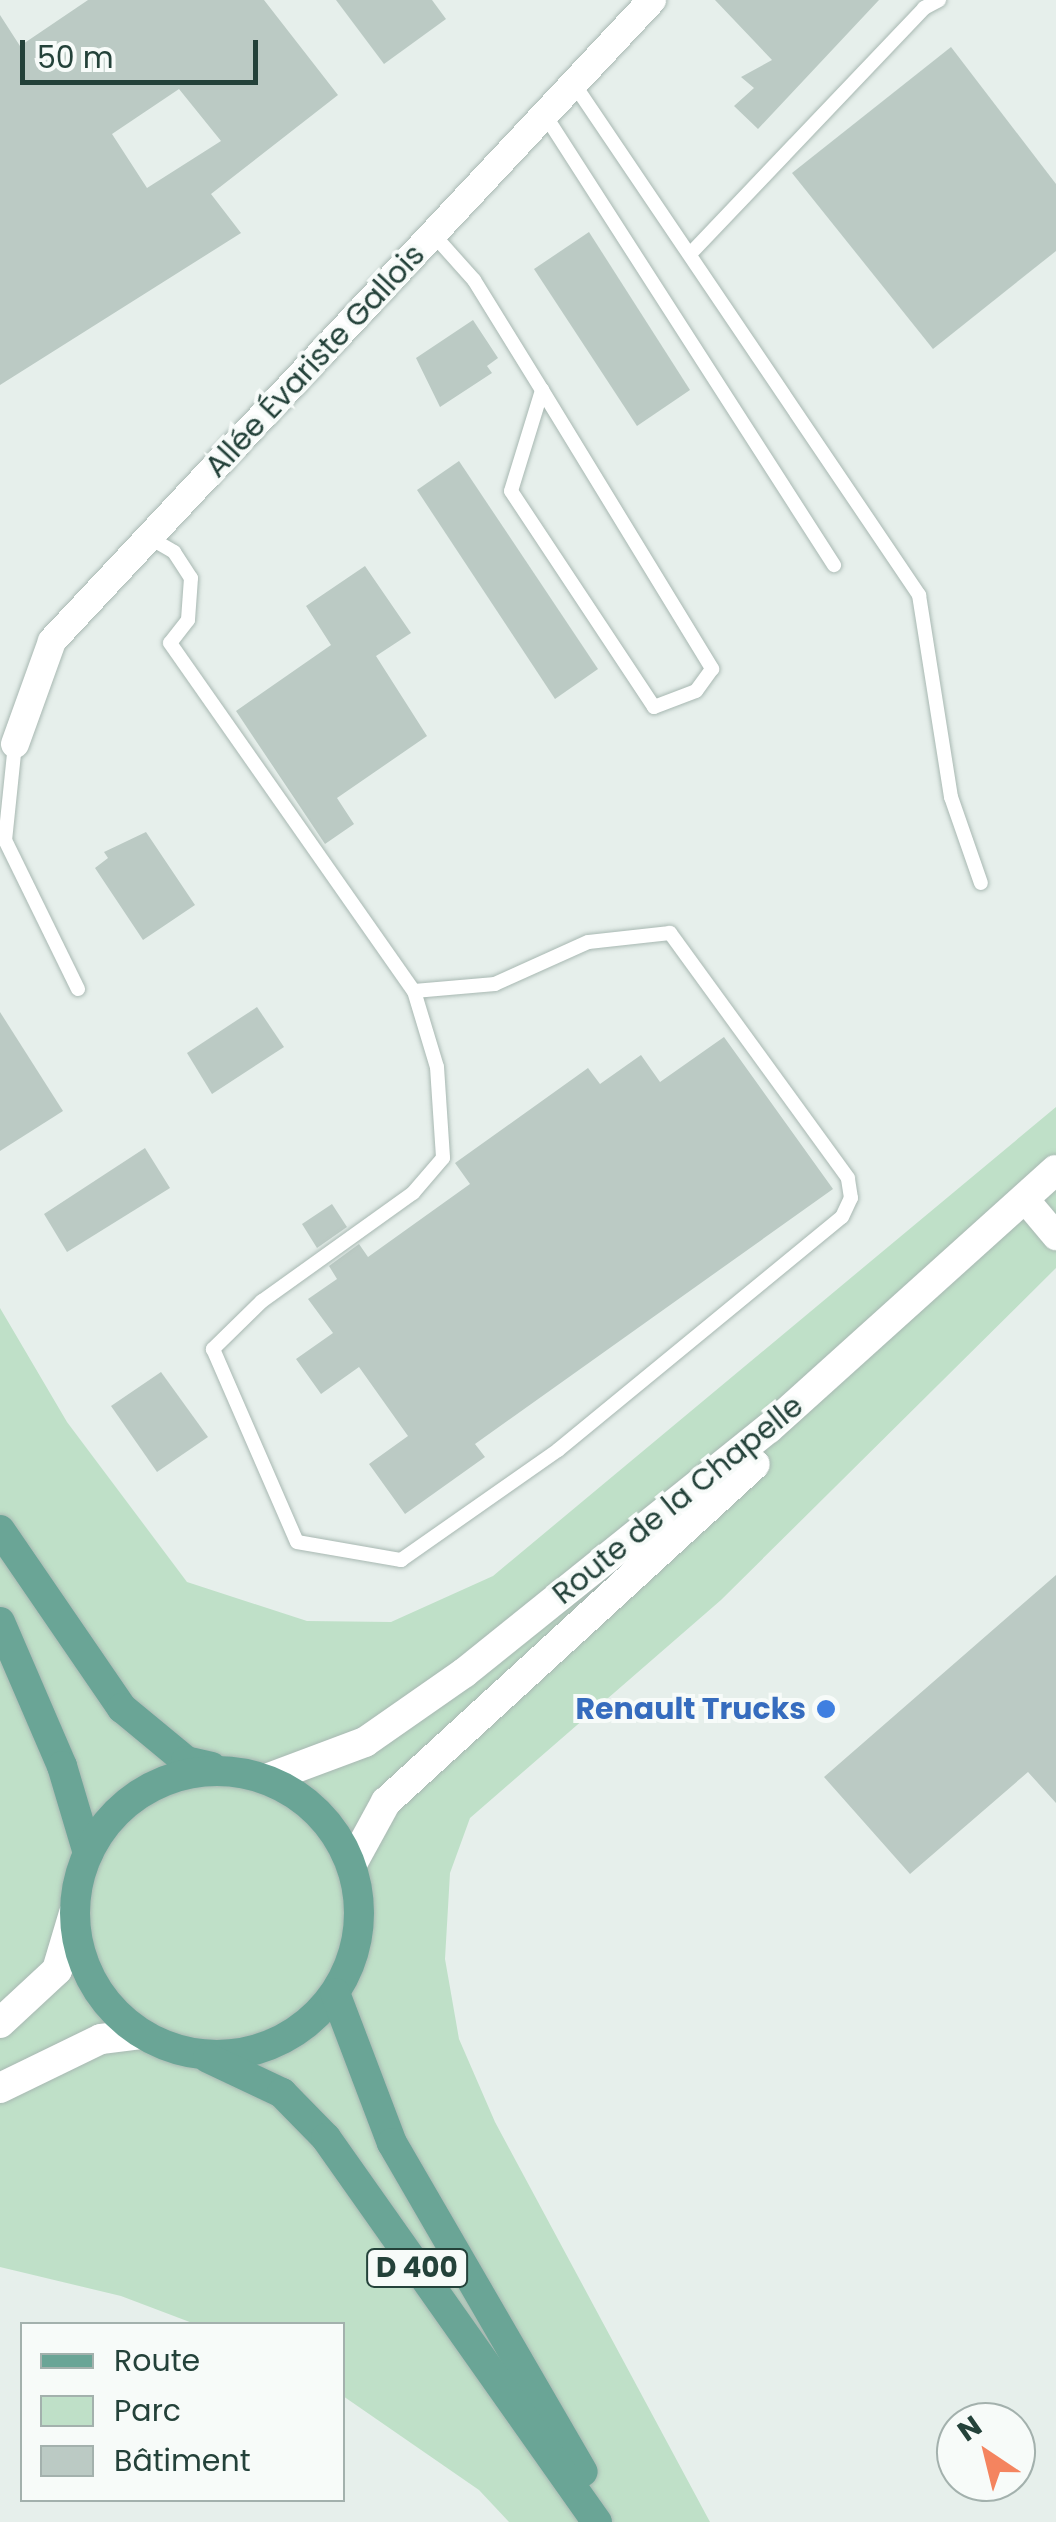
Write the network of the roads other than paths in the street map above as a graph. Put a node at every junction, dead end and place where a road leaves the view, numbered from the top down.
1 (652, 0) edge
2 (939, 0) edge
3 (574, 84) junction
4 (545, 115) junction
5 (432, 233) junction
6 (690, 253) junction
7 (542, 390) junction
8 (150, 538) junction
9 (834, 565) dead end
10 (8, 755) edge
11 (981, 882) dead end
12 (78, 989) dead end
13 (414, 991) junction
14 (1056, 1170) edge
15 (1043, 1211) edge
16 (0, 1530) edge
17 (0, 1622) edge
18 (224, 1770) junction
19 (266, 1778) junction
20 (88, 1852) junction
21 (352, 1864) junction
22 (74, 1913) junction
23 (334, 1993) junction
24 (0, 2023) edge
25 (141, 2034) junction
26 (200, 2054) junction
27 (0, 2088) edge
28 (596, 2522) edge
29 (612, 2522) edge

1 - 3 street, Allée Évariste Gallois
2 - 6 lane
3 - 4 street, Allée Évariste Gallois
3 - 6 lane
4 - 5 street, Allée Évariste Gallois
4 - 9 lane
5 - 7 lane
5 - 8 street, Allée Évariste Gallois
6 - 11 lane
7 - 7 lane
8 - 10 street, Allée Évariste Gallois
8 - 13 lane
10 - 12 lane
13 - 13 lane
14 - 15 main road, Route de la Chapelle
15 - 19 main road, Route de la Chapelle
15 - 21 main road, Route de la Chapelle
16 - 18 main road
17 - 20 main road
18 - 19 main road
18 - 20 main road
19 - 21 main road
20 - 22 main road
21 - 23 main road
22 - 24 main road
22 - 25 main road
23 - 26 main road
23 - 29 main road, D 400
25 - 26 main road
25 - 27 main road
26 - 28 main road, D 400

